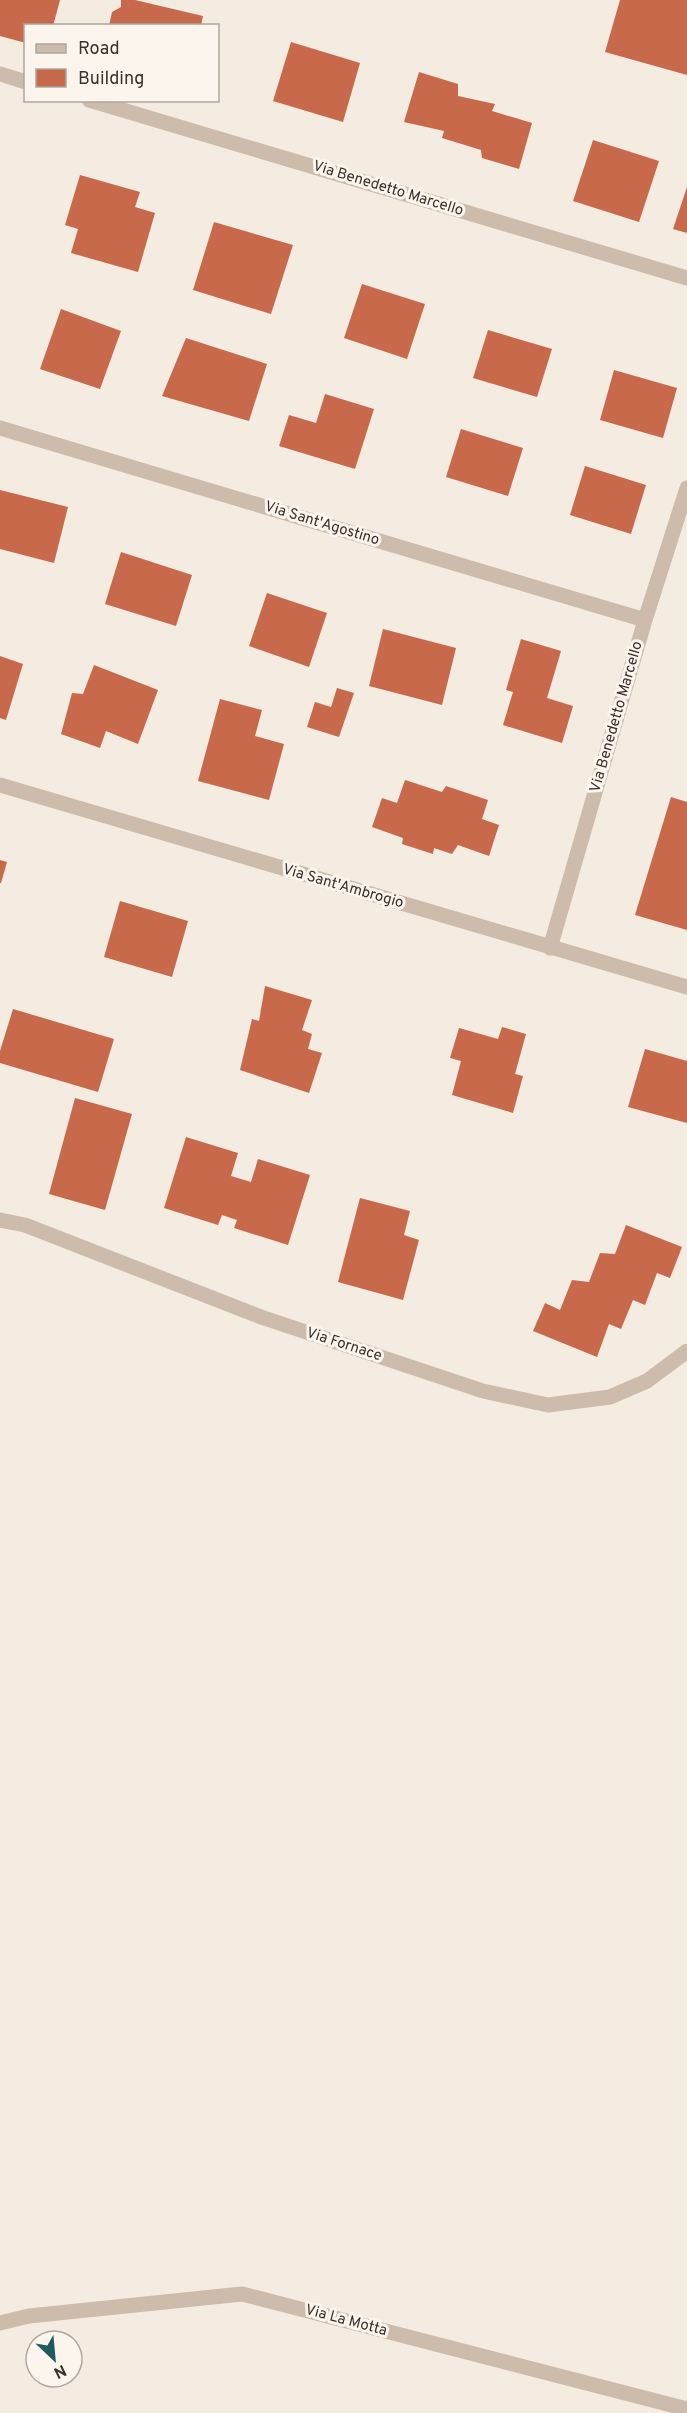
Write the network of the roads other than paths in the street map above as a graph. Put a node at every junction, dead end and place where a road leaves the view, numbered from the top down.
1 (0, 74) edge
2 (24, 81) edge
3 (96, 102) edge
4 (687, 278) edge
5 (0, 428) edge
6 (687, 488) edge
7 (645, 620) junction
8 (0, 785) edge
9 (550, 948) junction
10 (687, 987) edge
11 (0, 1220) edge
12 (687, 1351) edge
13 (0, 2323) edge
14 (687, 2409) edge

1 - 2 street
3 - 4 street, Via Benedetto Marcello
5 - 7 street, Via Sant'Agostino
6 - 7 street, Via Benedetto Marcello
7 - 9 street, Via Benedetto Marcello
8 - 9 street, Via Sant'Ambrogio
9 - 10 street, Via Sant'Ambrogio
11 - 12 street, Via Fornace
13 - 14 street, Via La Motta

